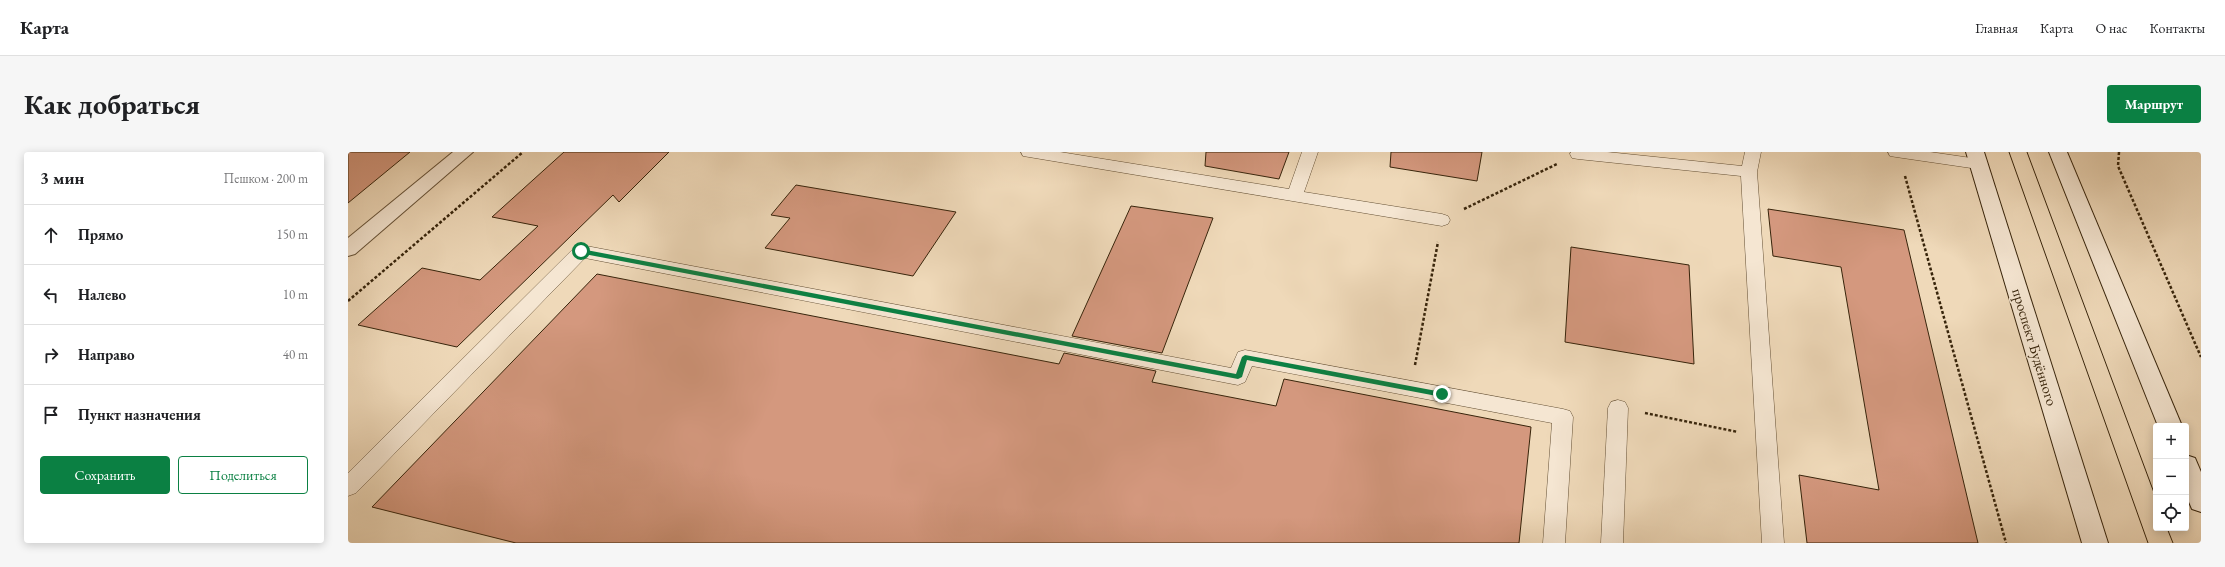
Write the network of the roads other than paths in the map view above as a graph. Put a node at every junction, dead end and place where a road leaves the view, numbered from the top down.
1 (464, 152) edge
2 (1029, 152) edge
3 (1310, 152) edge
4 (1753, 152) edge
5 (1897, 152) edge
6 (2058, 152) edge
7 (1578, 154) road end
8 (1976, 158) edge
9 (1749, 172) junction
10 (1295, 195) junction
11 (1442, 220) road end
12 (348, 249) edge
13 (1618, 408) road end
14 (2169, 423) edge
15 (2189, 472) edge
16 (348, 487) edge
17 (2201, 501) edge
18 (1554, 543) edge
19 (1612, 543) edge
20 (1773, 543) edge
21 (2095, 543) edge

1 - 12 main road
2 - 10 lane
3 - 10 lane
4 - 9 lane
5 - 8 lane
6 - 14 main road
7 - 9 lane
8 - 21 main road, проспект Будённого
9 - 20 lane
10 - 11 lane
13 - 19 lane
15 - 17 main road
16 - 18 lane

